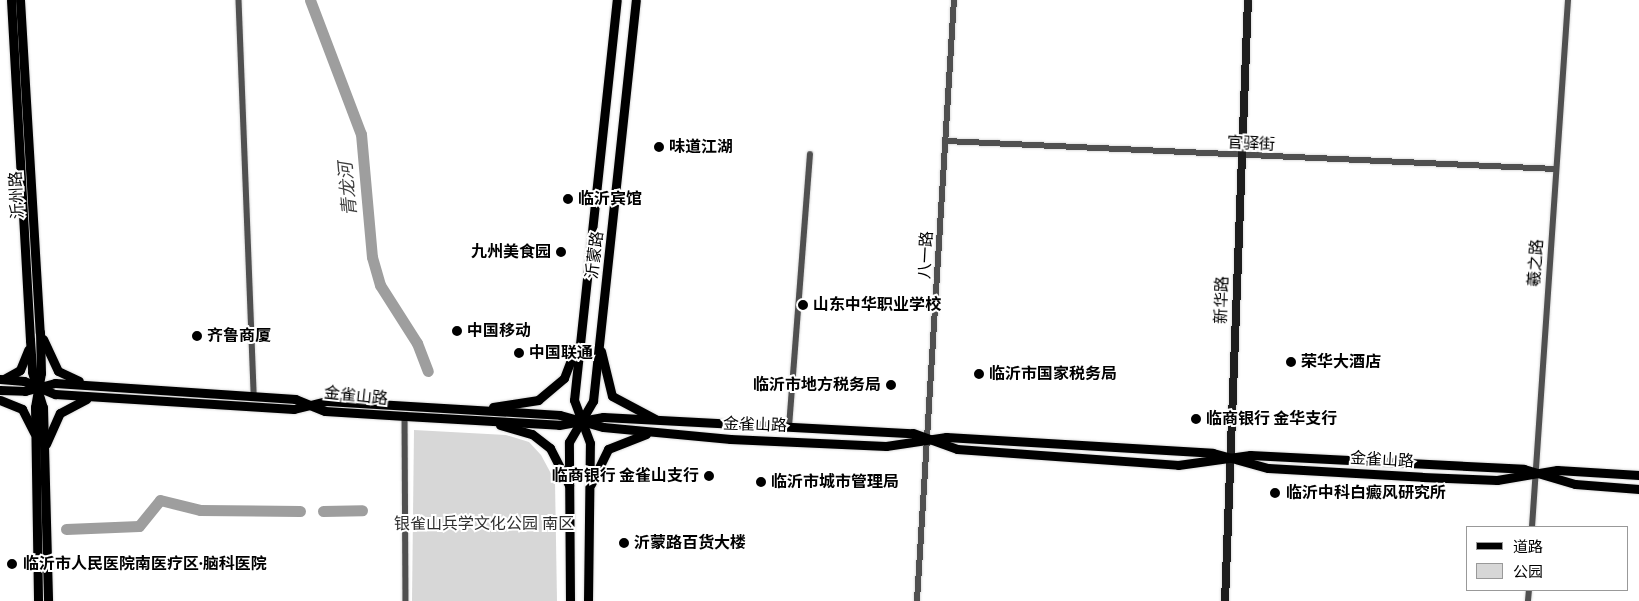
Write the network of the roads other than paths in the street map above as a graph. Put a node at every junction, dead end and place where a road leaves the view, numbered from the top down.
1 (11, 0) edge
2 (20, 0) edge
3 (239, 0) edge
4 (617, 0) edge
5 (636, 0) edge
6 (954, 0) edge
7 (1248, 0) edge
8 (1568, 0) edge
9 (946, 141) junction
10 (810, 155) dead end
11 (1241, 157) junction
12 (1556, 170) junction
13 (40, 332) junction
14 (580, 338) junction
15 (30, 340) junction
16 (599, 344) junction
17 (2, 379) edge
18 (109, 387) junction
19 (39, 388) junction
20 (0, 390) edge
21 (98, 396) junction
22 (254, 397) junction
23 (0, 400) edge
24 (308, 404) junction
25 (478, 410) junction
26 (404, 416) junction
27 (480, 420) junction
28 (657, 420) junction
29 (581, 421) junction
30 (789, 427) junction
31 (647, 433) junction
32 (35, 436) junction
33 (927, 440) junction
34 (45, 447) junction
35 (1228, 459) junction
36 (1535, 474) junction
37 (1639, 475) edge
38 (570, 486) junction
39 (1639, 489) edge
40 (589, 491) junction
41 (1532, 526) edge
42 (38, 601) edge
43 (48, 601) edge
44 (406, 601) edge
45 (570, 601) edge
46 (588, 601) edge
47 (917, 601) edge
48 (1225, 601) edge

1 - 15 main road, 沂州路
2 - 13 main road, 沂州路
3 - 22 street
4 - 14 main road, 沂蒙路
5 - 16 main road, 沂蒙路
6 - 9 street, 八一路
7 - 11 main road, 新华路
8 - 12 street, 羲之路
9 - 11 street, 官驿街
9 - 33 street, 八一路
10 - 30 street
11 - 12 street, 官驿街
11 - 35 main road, 新华路
12 - 36 street, 羲之路
13 - 18 main road
13 - 19 main road, 沂州路
14 - 25 main road
14 - 29 main road, 沂蒙路
15 - 17 main road
15 - 19 main road, 沂州路
16 - 28 main road
16 - 29 main road, 沂蒙路
17 - 19 main road, 金雀山路
18 - 19 main road, 金雀山路
18 - 22 main road, 金雀山路
19 - 20 main road, 金雀山路
19 - 21 main road, 金雀山路
19 - 32 main road, 沂州路
19 - 34 main road, 沂州路
21 - 24 main road, 金雀山路
21 - 34 main road
22 - 24 main road, 金雀山路
23 - 32 main road
24 - 25 main road, 金雀山路
24 - 26 main road, 金雀山路
25 - 29 main road, 金雀山路
26 - 27 main road, 金雀山路
26 - 44 street
27 - 29 main road, 金雀山路
27 - 38 main road
28 - 29 main road, 金雀山路
28 - 30 main road, 金雀山路
29 - 31 main road, 金雀山路
29 - 38 main road, 沂蒙路
29 - 40 main road, 沂蒙路
30 - 33 main road, 金雀山路
31 - 33 main road, 金雀山路
31 - 40 main road
32 - 42 main road, 沂州路
33 - 35 main road, 金雀山路
33 - 35 main road, 金雀山路
33 - 47 street, 八一路
34 - 43 main road, 沂州路
35 - 36 main road, 金雀山路
35 - 48 main road, 新华路
36 - 37 main road, 金雀山路
36 - 39 main road, 金雀山路
36 - 41 street, 羲之路
38 - 45 main road, 沂蒙路
40 - 46 main road, 沂蒙路

